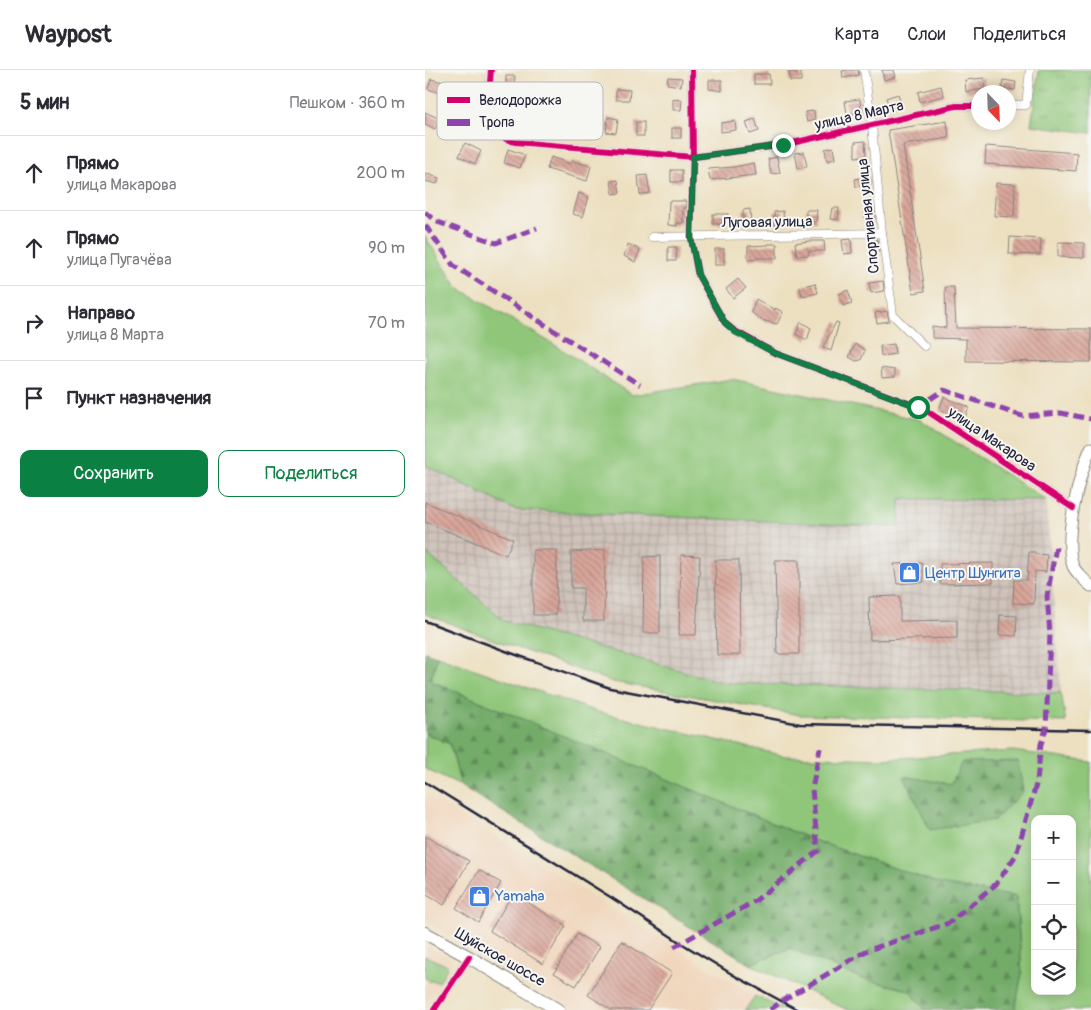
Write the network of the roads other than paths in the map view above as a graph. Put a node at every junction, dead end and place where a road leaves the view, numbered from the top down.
1 (693, 70) edge
2 (864, 70) edge
3 (1029, 70) edge
4 (1016, 105) edge
5 (971, 106) edge
6 (872, 124) junction
7 (508, 140) edge
8 (693, 157) junction
9 (882, 233) junction
10 (652, 237) dead end
11 (691, 238) junction
12 (925, 346) dead end
13 (1091, 448) edge
14 (1073, 508) junction
15 (1091, 586) edge
16 (425, 933) edge
17 (469, 957) junction
18 (433, 1010) edge
19 (558, 1010) edge

1 - 8 street, улица Макарова
2 - 6 street, Спортивная улица
3 - 4 street
5 - 6 street, улица 8 Марта
6 - 8 street, улица 8 Марта
6 - 9 street, Спортивная улица
7 - 8 street, улица 8 Марта
8 - 11 street, улица Макарова
9 - 11 street, Луговая улица
9 - 12 street, Спортивная улица
10 - 11 street, Луговая улица
11 - 14 street, улица Макарова
13 - 14 main road
14 - 15 main road
16 - 17 main road, Шуйское шоссе
17 - 18 street
17 - 19 main road, Шуйское шоссе

